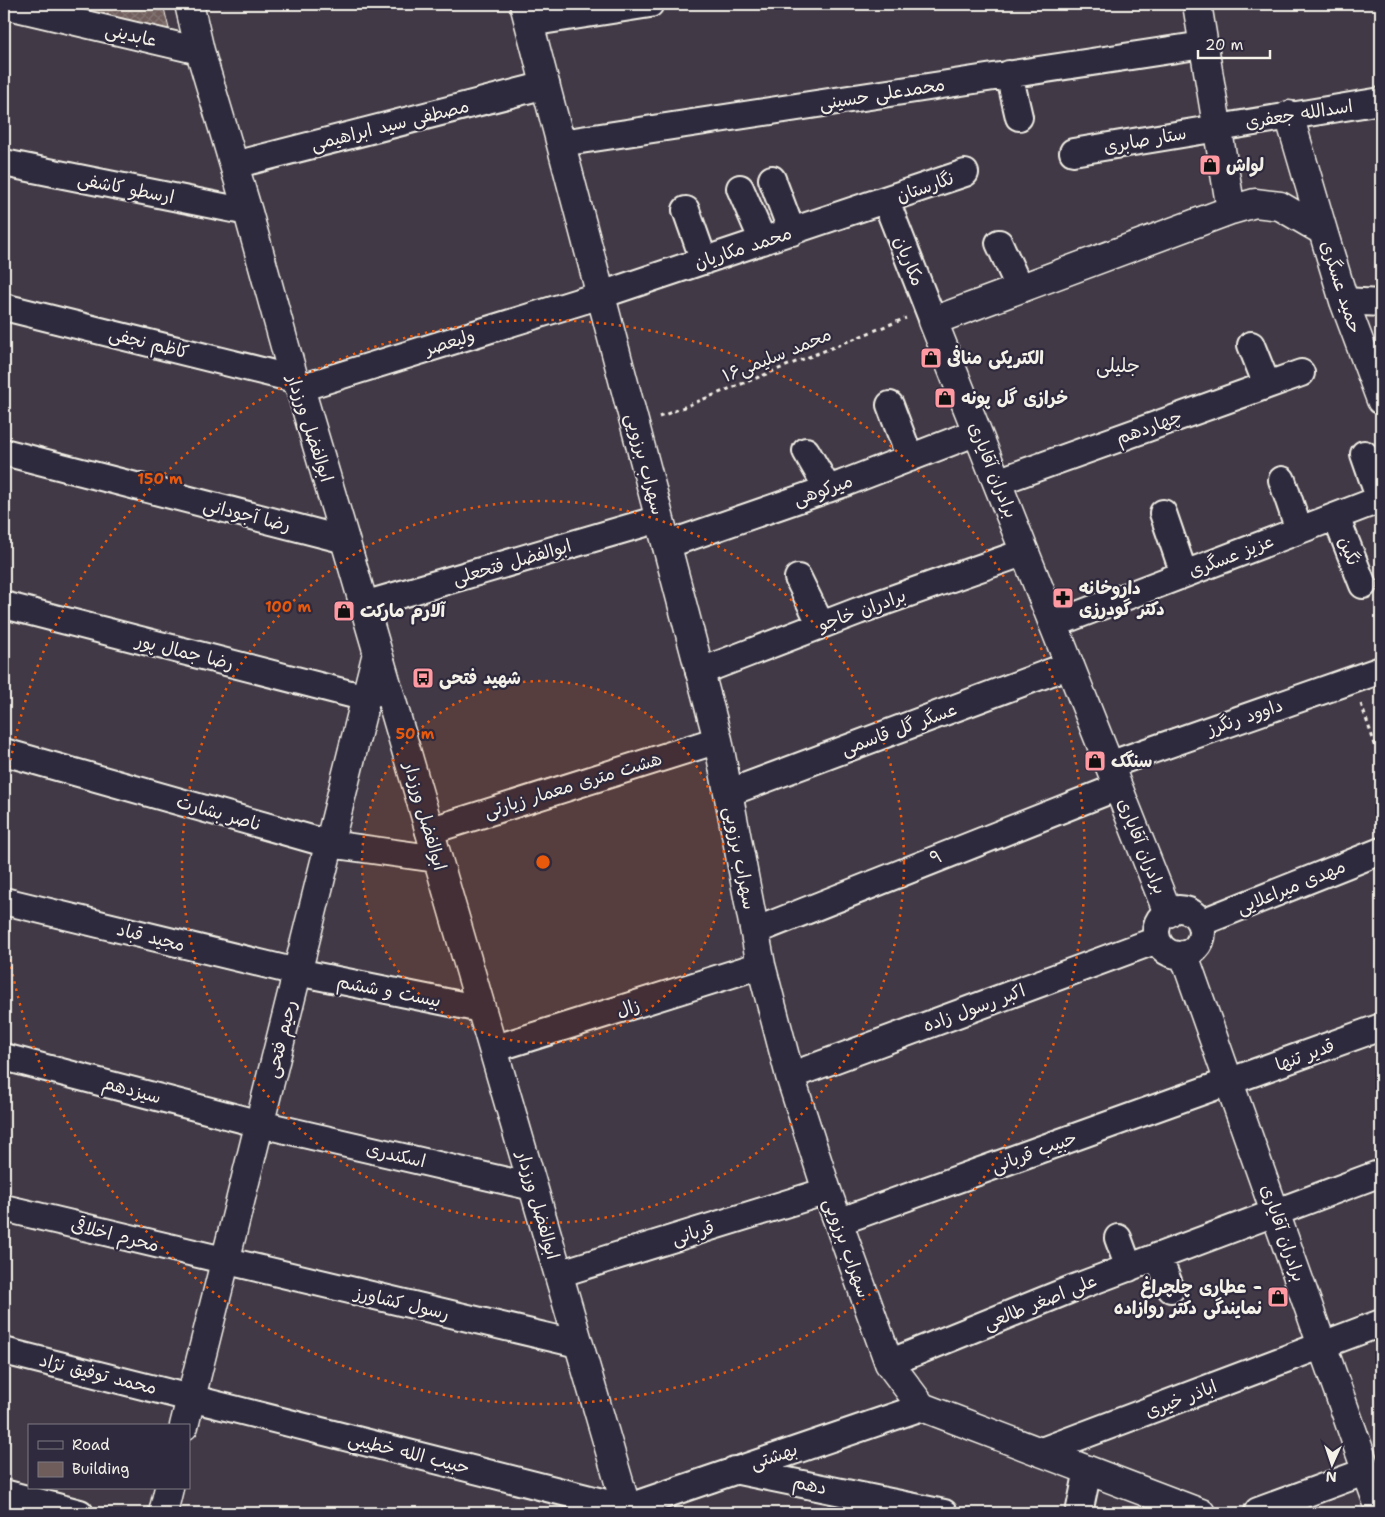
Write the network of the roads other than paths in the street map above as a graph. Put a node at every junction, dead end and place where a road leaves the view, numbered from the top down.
1 (189, 4) edge
2 (650, 4) edge
3 (1197, 4) edge
4 (4, 5) edge
5 (527, 14) edge
6 (1204, 45) junction
7 (200, 51) junction
8 (1009, 74) junction
9 (546, 85) junction
10 (1381, 101) edge
11 (1289, 115) junction
12 (1020, 117) dead end
13 (1217, 127) junction
14 (561, 143) junction
15 (1073, 152) dead end
16 (4, 163) edge
17 (234, 165) junction
18 (965, 173) dead end
19 (772, 179) dead end
20 (740, 188) dead end
21 (886, 201) junction
22 (686, 210) dead end
23 (1230, 210) junction
24 (248, 212) junction
25 (1323, 231) junction
26 (792, 232) junction
27 (763, 242) junction
28 (1000, 243) dead end
29 (704, 261) junction
30 (1020, 289) junction
31 (601, 295) junction
32 (1344, 301) junction
33 (1381, 303) edge
34 (4, 306) edge
35 (931, 315) junction
36 (1251, 345) dead end
37 (1301, 373) dead end
38 (297, 384) junction
39 (1267, 385) junction
40 (1381, 400) edge
41 (890, 406) dead end
42 (978, 432) junction
43 (806, 451) dead end
44 (4, 452) edge
45 (1364, 454) dead end
46 (910, 458) junction
47 (1282, 480) dead end
48 (997, 482) junction
49 (828, 489) junction
50 (1381, 500) edge
51 (1163, 513) dead end
52 (1336, 517) junction
53 (659, 519) junction
54 (1299, 530) junction
55 (345, 540) junction
56 (666, 545) junction
57 (1025, 552) junction
58 (1184, 574) junction
59 (798, 578) dead end
60 (1363, 585) dead end
61 (4, 606) edge
62 (364, 606) junction
63 (1054, 624) junction
64 (820, 625) junction
65 (378, 652) junction
66 (1070, 665) junction
67 (1381, 670) edge
68 (700, 672) junction
69 (366, 698) junction
70 (718, 740) junction
71 (4, 752) edge
72 (1114, 776) junction
73 (728, 793) junction
74 (429, 830) junction
75 (329, 844) junction
76 (1381, 851) edge
77 (438, 860) junction
78 (4, 901) edge
79 (1168, 912) junction
80 (1200, 924) junction
81 (755, 931) junction
82 (1157, 940) junction
83 (1184, 955) junction
84 (762, 965) junction
85 (298, 972) junction
86 (481, 1010) junction
87 (1381, 1027) edge
88 (493, 1049) junction
89 (4, 1057) edge
90 (790, 1076) junction
91 (1229, 1082) junction
92 (260, 1124) junction
93 (1381, 1173) edge
94 (533, 1187) junction
95 (827, 1191) junction
96 (4, 1208) edge
97 (1275, 1212) junction
98 (838, 1222) junction
99 (1118, 1238) dead end
100 (1158, 1256) junction
101 (225, 1262) junction
102 (1129, 1268) junction
103 (558, 1274) junction
104 (1171, 1289) dead end
105 (1381, 1323) edge
106 (578, 1344) junction
107 (1322, 1345) junction
108 (4, 1351) edge
109 (889, 1363) junction
110 (191, 1398) junction
111 (922, 1407) junction
112 (184, 1424) edge
113 (1039, 1452) junction
114 (734, 1470) junction
115 (1088, 1470) junction
116 (1367, 1470) junction
117 (169, 1490) edge
118 (4, 1493) edge
119 (627, 1510) edge
120 (1258, 1511) dead end
121 (1381, 1512) edge
122 (80, 1513) edge
123 (163, 1513) edge
124 (944, 1513) edge
125 (1079, 1513) edge
126 (1201, 1513) edge

1 - 7 street, ابوالفضل ورزدار
2 - 5 street
3 - 6 street
4 - 7 street, عابدینی
5 - 9 street, سهراب برزویی
6 - 8 street, محمدعلی حسینی
6 - 13 street
7 - 17 street, ابوالفضل ورزدار
8 - 12 street
8 - 14 street, محمدعلی حسینی
9 - 14 street, سهراب برزویی
9 - 17 street, مصطفی سید ابراهیمی
10 - 11 street, اسدالله جعفری
11 - 13 street, اسدالله جعفری
11 - 25 street, حمید عسگری
13 - 15 street, ستار صابری
13 - 23 street
14 - 31 street, سهراب برزویی
16 - 24 street, ارسطو کاشفی
17 - 24 street, ابوالفضل ورزدار
18 - 21 street, نگارستان
19 - 26 street
20 - 27 street
21 - 26 street, محمد مکاریان
21 - 35 street, مکاریان
22 - 29 street
23 - 25 street, حمید عسگری
23 - 30 street
24 - 38 street, ابوالفضل ورزدار
25 - 32 street, حمید عسگری
26 - 27 street, محمد مکاریان
27 - 29 street, محمد مکاریان
28 - 30 street
29 - 31 street, محمد مکاریان
30 - 35 street
31 - 38 street, ولیعصر
31 - 53 street, سهراب برزویی
32 - 33 street
32 - 40 street, حمید عسگری
34 - 38 street, کاظم نجفی
35 - 42 street, برادران آقایاری
36 - 39 street
37 - 39 street, چهاردهم
38 - 55 street, ابوالفضل ورزدار
39 - 48 street, چهاردهم
41 - 46 street
42 - 46 street, میرکوهی
42 - 48 street, برادران آقایاری
43 - 49 street
44 - 55 street, رضا آجودانی
45 - 50 street
46 - 49 street, میرکوهی
47 - 54 street
48 - 57 street, برادران آقایاری
49 - 56 street, میرکوهی
50 - 52 street, عزیز عسگری
51 - 58 street
52 - 54 street, عزیز عسگری
52 - 60 street, نگین
53 - 56 street, سهراب برزویی
53 - 62 street, ابوالفضل فتحعلی
54 - 58 street, عزیز عسگری
55 - 62 street, ابوالفضل ورزدار
56 - 68 street, سهراب برزویی
57 - 63 street, برادران آقایاری
57 - 64 street, برادران خاجو
58 - 63 street, عزیز عسگری
59 - 64 street
61 - 69 street, رضا جمال پور
62 - 65 street, ابوالفضل ورزدار
63 - 66 street, برادران آقایاری
64 - 68 street, برادران خاجو
65 - 69 street, رحیم فتحی
65 - 74 street, ابوالفضل ورزدار
66 - 72 street, برادران آقایاری
66 - 73 street, عسگر گل قاسمی
67 - 72 street, داوود رنگرز
68 - 70 street, سهراب برزویی
69 - 75 street, رحیم فتحی
70 - 73 street, سهراب برزویی
70 - 74 street, هشت متری معمار زیارتی
71 - 75 street, ناصر بشارت
72 - 79 street, برادران آقایاری
72 - 81 street, ۹
73 - 81 street, سهراب برزویی
74 - 77 street, ابوالفضل ورزدار
75 - 77 street, ناصر بشارت
75 - 85 street, رحیم فتحی
76 - 80 street, مهدی میراعلایی
77 - 86 street, ابوالفضل ورزدار
78 - 85 street, مجید قباد
79 - 80 street
79 - 82 street
80 - 83 street
81 - 84 street, سهراب برزویی
82 - 83 street
82 - 90 street, اکبر رسول زاده
83 - 91 street, برادران آقایاری
84 - 88 street, زال
84 - 90 street, سهراب برزویی
85 - 86 street, بیست و ششم
85 - 92 street, رحیم فتحی
86 - 88 street, ابوالفضل ورزدار
87 - 91 street, قدیر تنها
88 - 94 street, ابوالفضل ورزدار
89 - 92 street, سیزدهم
90 - 95 street, سهراب برزویی
91 - 97 street, برادران آقایاری
91 - 98 street, حبیب قربانی
92 - 94 street, اسکندری
92 - 101 street, رحیم فتحی
93 - 97 street, علی اصغر طالعی
94 - 103 street, ابوالفضل ورزدار
95 - 98 street, سهراب برزویی
95 - 103 street, قربانی
96 - 101 street, محرم اخلاقی
97 - 100 street, علی اصغر طالعی
97 - 107 street, برادران آقایاری
98 - 109 street, سهراب برزویی
99 - 102 street
100 - 102 street, علی اصغر طالعی
100 - 104 street
101 - 106 street, رسول کشاورز
101 - 110 street, رحیم فتحی
102 - 109 street, علی اصغر طالعی
103 - 106 street, ابوالفضل ورزدار
105 - 107 street, اباذر خیری
106 - 119 street, ابوالفضل ورزدار
107 - 113 street, اباذر خیری
107 - 116 street, برادران آقایاری
108 - 110 street, محمد توفیق ‌نژاد
109 - 111 street, سهراب برزویی
110 - 112 street, رحیم فتحی
110 - 119 street, حبیب‌ الله خطیبی
111 - 113 street
111 - 114 street, بهشتی
113 - 115 street
114 - 119 street, بهشتی
114 - 124 street, دهم
115 - 125 street
115 - 126 street
116 - 120 street
116 - 121 street, برادران آقایاری
117 - 123 street
118 - 122 street

